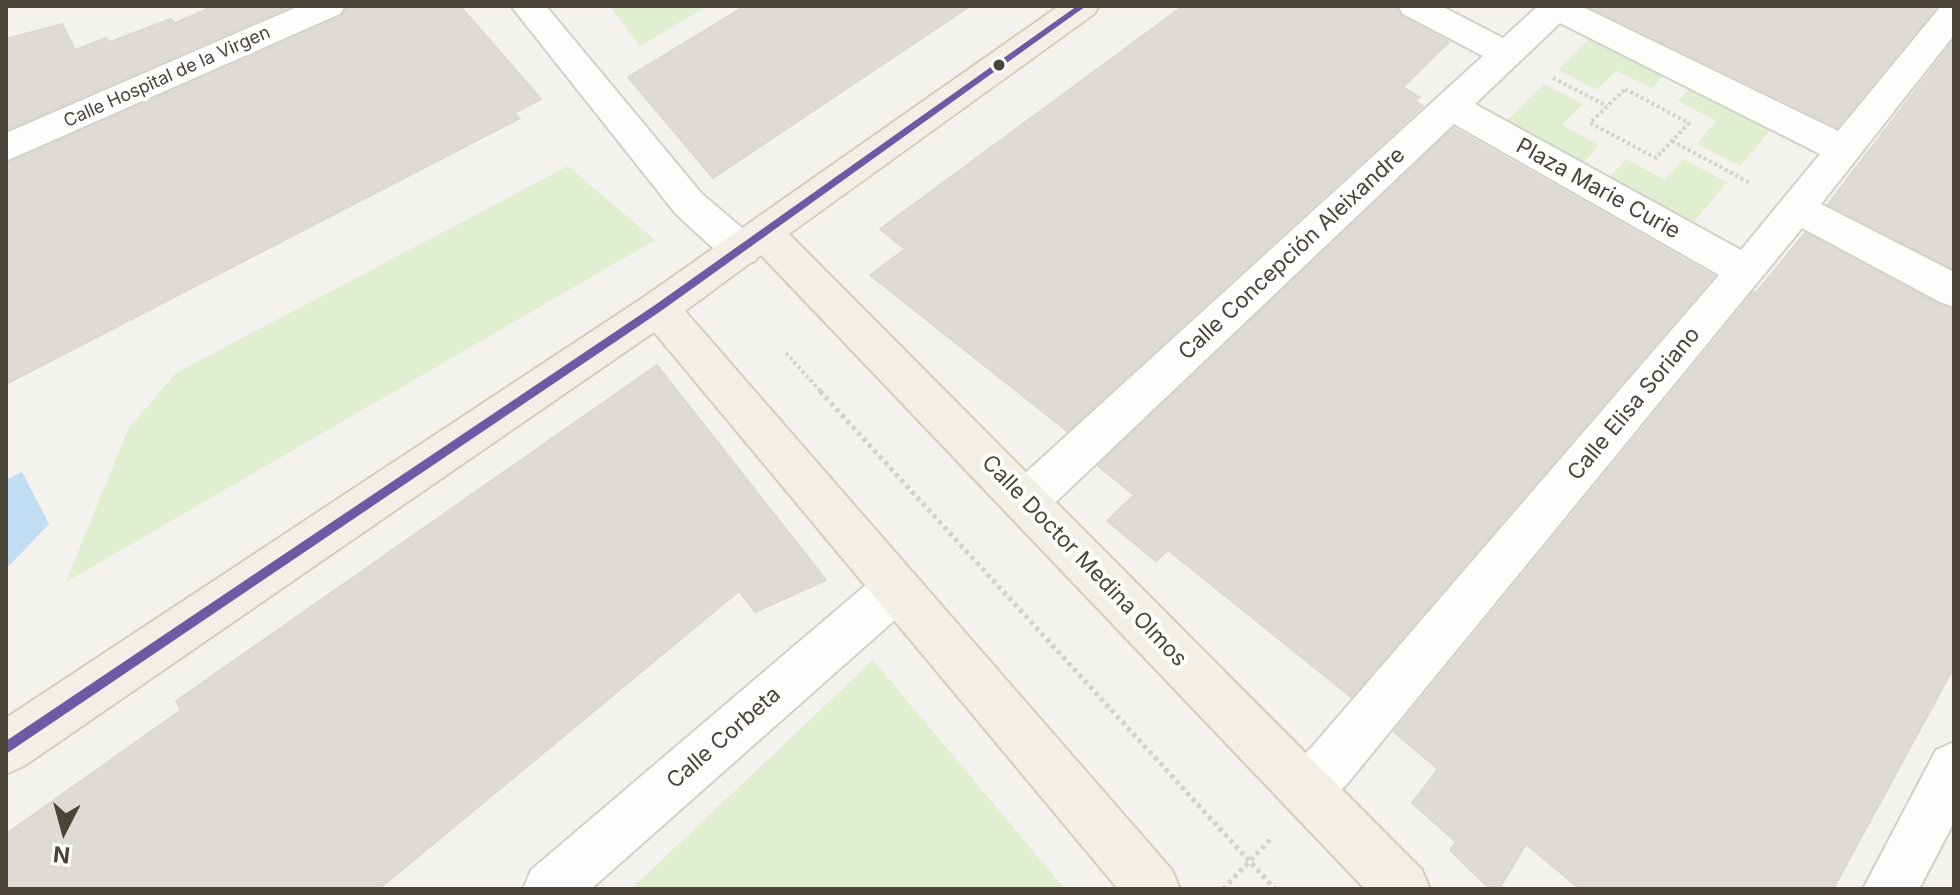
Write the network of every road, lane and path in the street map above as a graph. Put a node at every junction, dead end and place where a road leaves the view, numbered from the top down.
1 (328, 6) edge
2 (528, 6) edge
3 (1082, 6) edge
4 (1415, 6) edge
5 (1557, 7) edge
6 (1954, 12) edge
7 (1506, 54) junction
8 (1450, 106) junction
9 (1672, 141) junction
10 (6, 148) edge
11 (1844, 150) junction
12 (1797, 208) junction
13 (753, 242) junction
14 (1746, 271) junction
15 (1954, 291) edge
16 (658, 308) junction
17 (796, 347) dead end
18 (786, 353) junction
19 (775, 361) dead end
20 (1026, 501) junction
21 (897, 588) junction
22 (6, 748) edge
23 (1954, 768) edge
24 (1306, 788) junction
25 (1282, 828) dead end
26 (1250, 862) junction
27 (550, 889) edge
28 (1153, 889) edge
29 (1223, 889) edge
30 (1275, 889) edge
31 (1403, 889) edge
32 (1890, 889) edge

1 - 10 street, Calle Hospital de la Virgen
2 - 13 street, Calle Doctor Medina Olmos
3 - 13 main road
4 - 7 street
5 - 7 street, Calle Concepción Aleixandre
5 - 11 street
6 - 11 street, Calle Elisa Soriano
7 - 8 street, Calle Concepción Aleixandre
8 - 14 street, Plaza Marie Curie
8 - 20 street, Calle Concepción Aleixandre
9 - 9 path
9 - 12 path
11 - 12 street, Calle Elisa Soriano
12 - 14 street, Calle Elisa Soriano
12 - 15 street
13 - 16 main road
13 - 20 main road, Calle Doctor Medina Olmos
14 - 24 street, Calle Elisa Soriano
16 - 21 main road
16 - 22 main road
17 - 18 path
18 - 19 path
18 - 26 path
20 - 24 main road, Calle Doctor Medina Olmos
21 - 27 street, Calle Corbeta
21 - 28 main road
23 - 32 street
24 - 31 main road, Calle Doctor Medina Olmos
25 - 26 path
26 - 29 path
26 - 30 path

